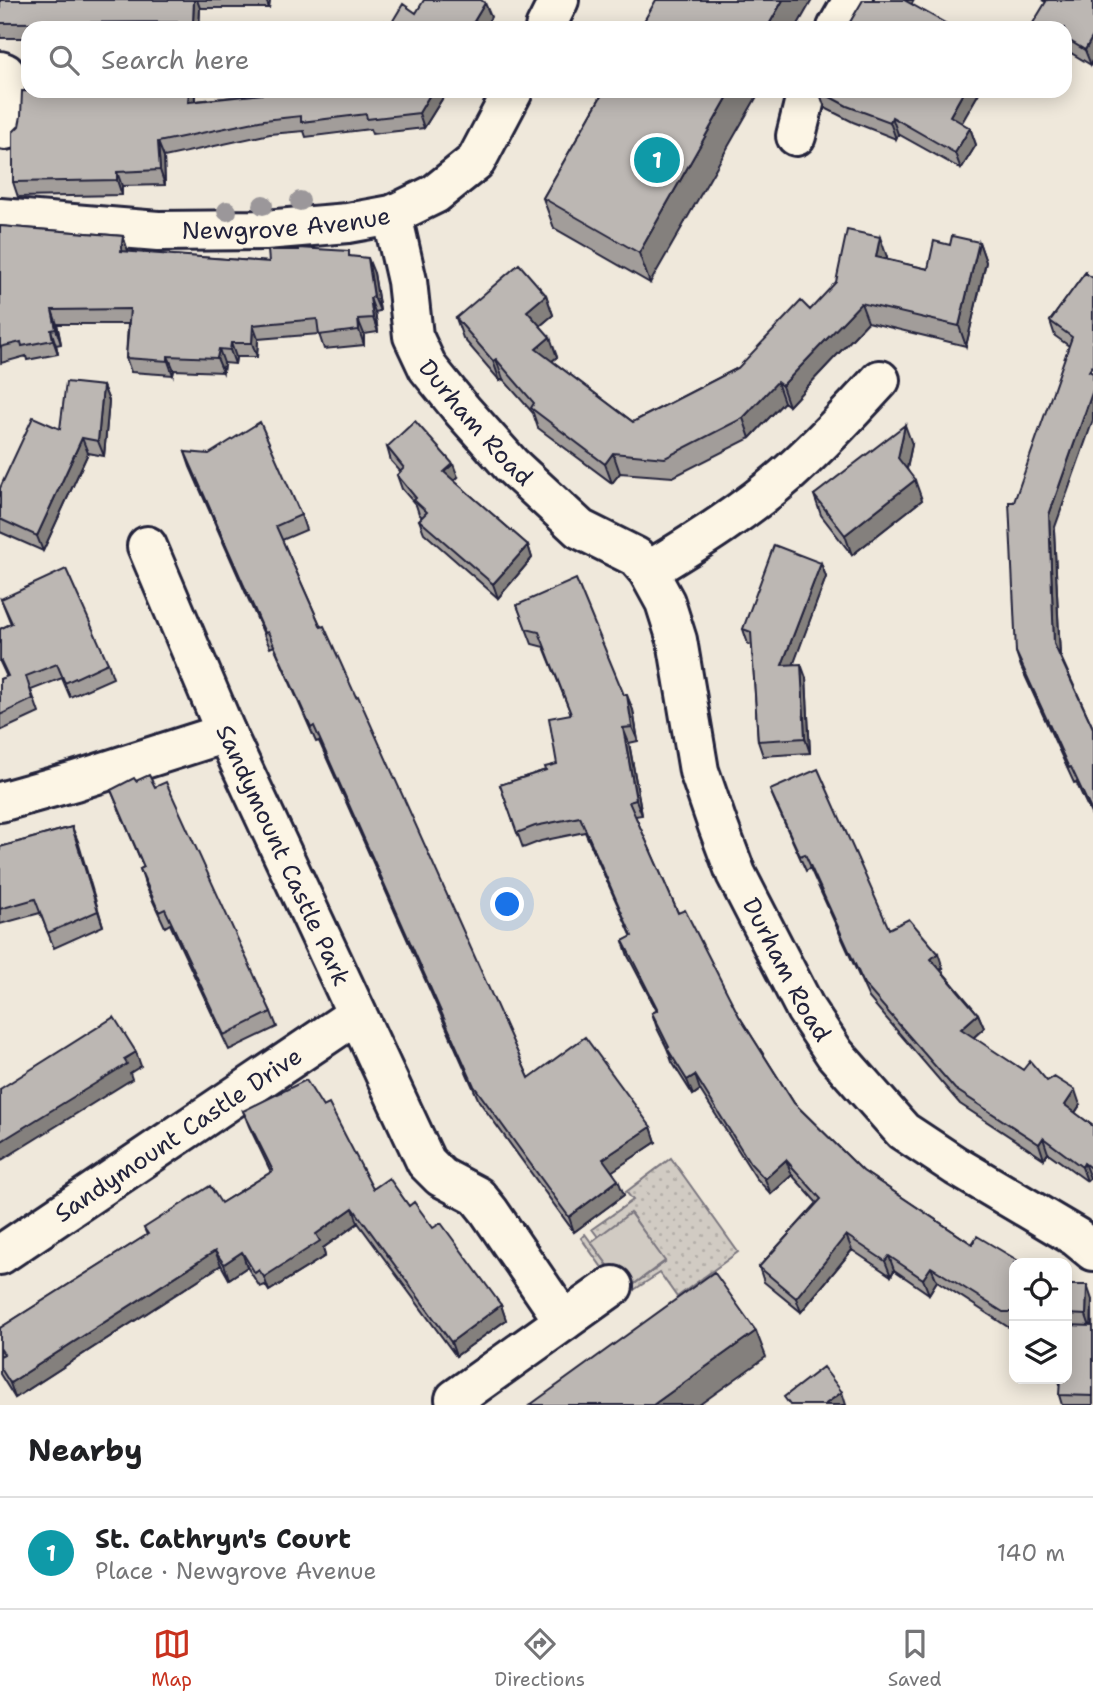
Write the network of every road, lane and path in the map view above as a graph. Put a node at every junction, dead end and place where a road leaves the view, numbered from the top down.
1 (559, 0) edge
2 (853, 0) edge
3 (548, 21) edge
4 (841, 21) edge
5 (0, 71) edge
6 (509, 98) edge
7 (805, 98) edge
8 (5, 130) dead end
9 (796, 135) dead end
10 (392, 215) junction
11 (0, 218) edge
12 (880, 380) dead end
13 (147, 546) dead end
14 (649, 570) junction
15 (226, 733) junction
16 (0, 802) edge
17 (356, 1015) junction
18 (1093, 1251) edge
19 (0, 1255) edge
20 (613, 1286) dead end
21 (564, 1321) junction
22 (455, 1399) dead end

1 - 3 street
2 - 4 street
5 - 8 street
6 - 10 street, Newgrove Avenue
7 - 9 street
10 - 11 street, Newgrove Avenue
10 - 14 street, Durham Road
12 - 14 street
13 - 15 street, Sandymount Castle Park
14 - 18 street, Durham Road
15 - 16 street
15 - 17 street, Sandymount Castle Park
17 - 19 street, Sandymount Castle Drive
17 - 21 street, Sandymount Castle Park
20 - 21 street
21 - 22 street

